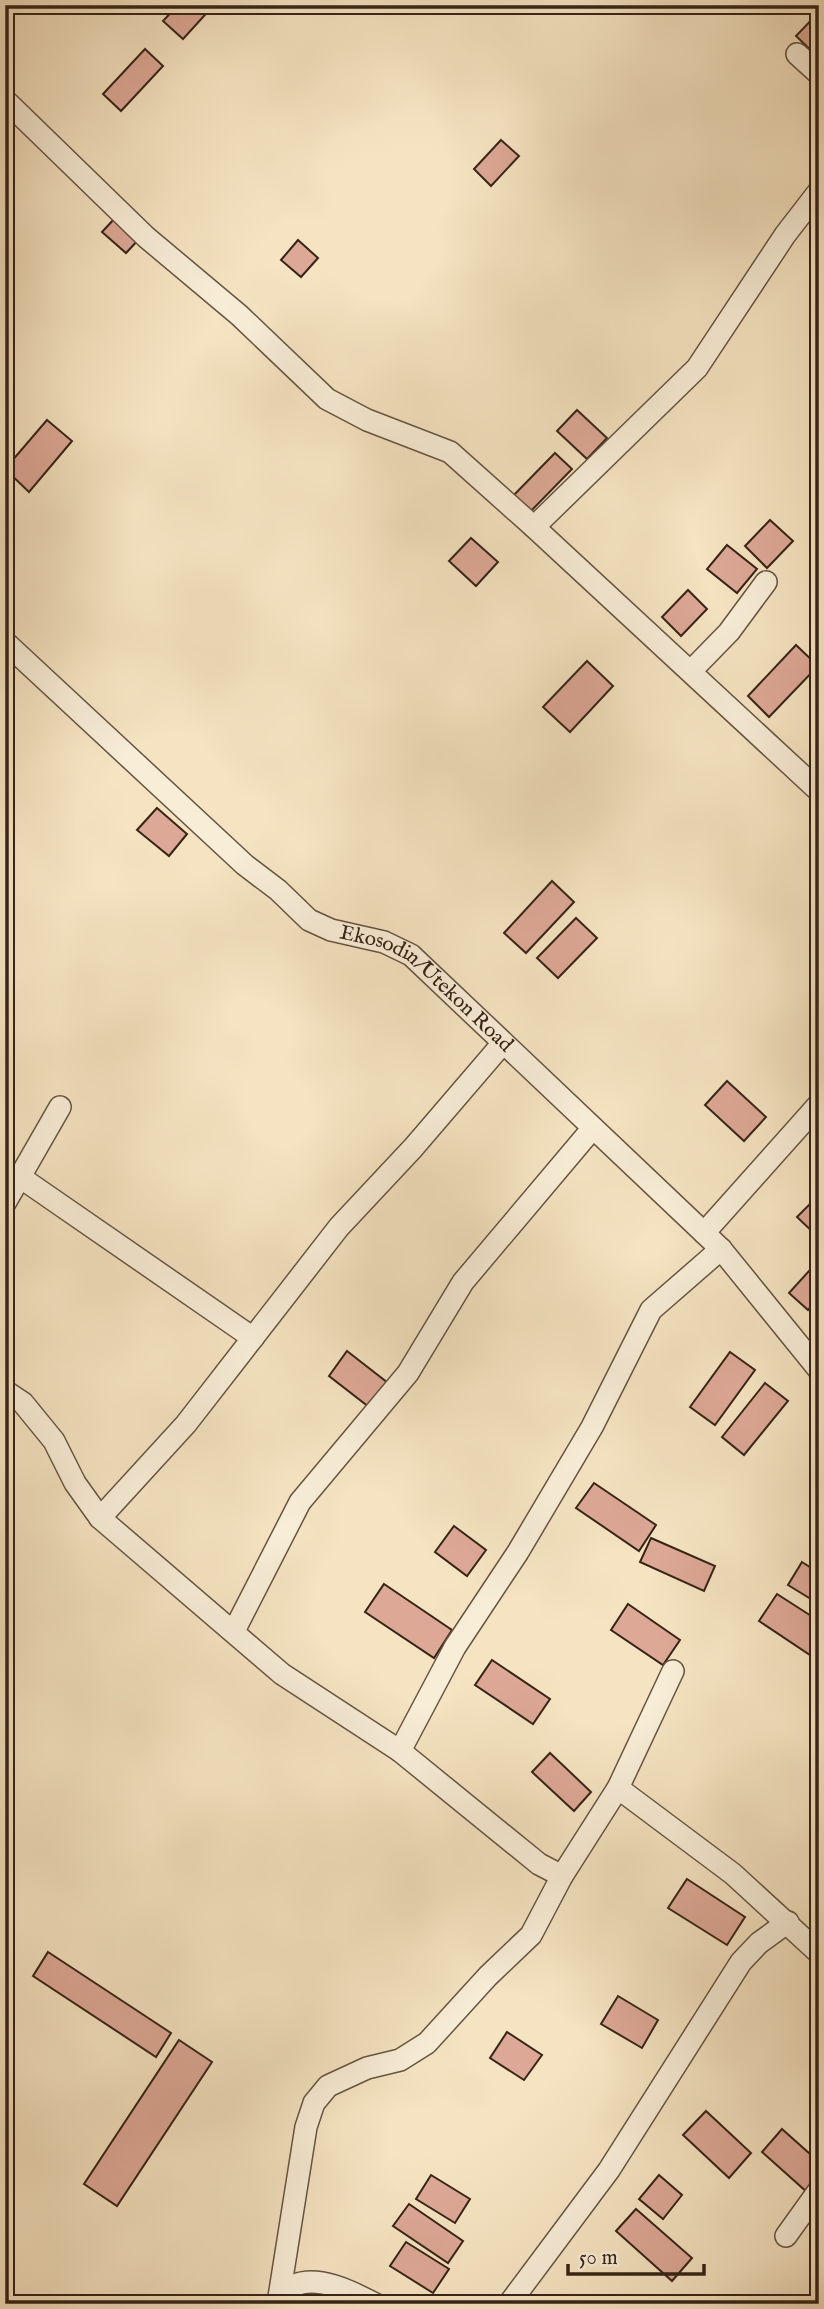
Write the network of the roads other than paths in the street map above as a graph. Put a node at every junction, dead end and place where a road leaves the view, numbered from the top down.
1 (797, 54) dead end
2 (819, 74) edge
3 (5, 100) edge
4 (819, 191) edge
5 (534, 527) junction
6 (766, 582) dead end
7 (5, 642) edge
8 (691, 671) junction
9 (819, 791) edge
10 (503, 1043) junction
11 (819, 1104) edge
12 (60, 1107) dead end
13 (592, 1129) junction
14 (20, 1177) junction
15 (5, 1203) edge
16 (704, 1233) junction
17 (721, 1249) junction
18 (253, 1338) junction
19 (819, 1370) edge
20 (5, 1391) edge
21 (100, 1518) junction
22 (234, 1631) junction
23 (673, 1671) dead end
24 (400, 1751) junction
25 (618, 1788) junction
26 (562, 1876) junction
27 (788, 1922) junction
28 (819, 1953) edge
29 (819, 2190) edge
30 (786, 2236) dead end
31 (278, 2300) edge
32 (374, 2304) edge
33 (509, 2304) edge

1 - 2 street
3 - 5 street
4 - 5 street
5 - 8 street
6 - 8 street
7 - 10 street, Ekosodin/Utekon Road
8 - 9 street
10 - 13 street, Ekosodin/Utekon Road
10 - 18 street
11 - 16 street
12 - 14 street
13 - 16 street, Ekosodin/Utekon Road
13 - 22 street
14 - 15 street
14 - 18 street
16 - 17 street, Ekosodin/Utekon Road
17 - 19 street, Ekosodin/Utekon Road
17 - 24 street
18 - 21 street
20 - 21 street
21 - 22 street
22 - 24 street
23 - 25 street
24 - 26 street
25 - 26 street
25 - 27 street
26 - 31 street
27 - 28 street
27 - 33 street
29 - 30 street
31 - 32 street

